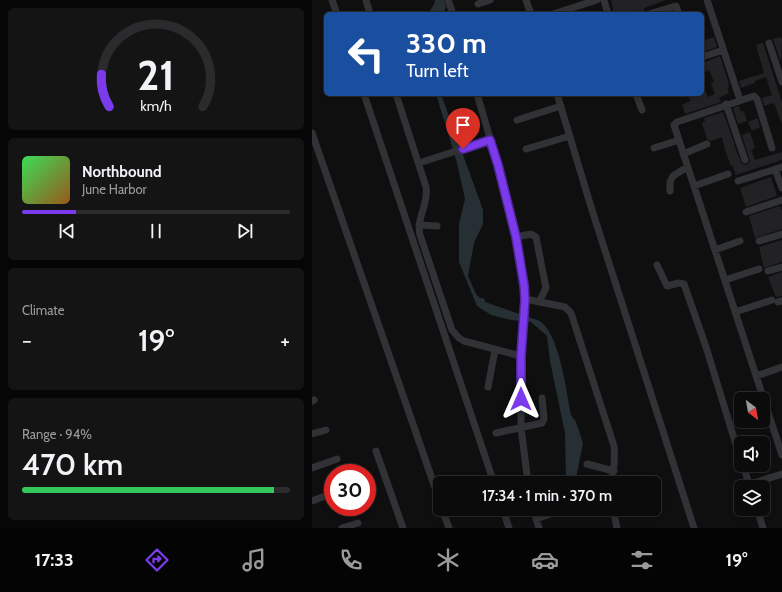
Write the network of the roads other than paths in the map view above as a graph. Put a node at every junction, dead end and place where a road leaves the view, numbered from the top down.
1 (332, 0) edge
2 (366, 0) edge
3 (448, 0) edge
4 (490, 0) edge
5 (526, 0) edge
6 (597, 0) edge
7 (604, 0) edge
8 (707, 0) edge
9 (478, 4) dead end
10 (336, 12) edge
11 (369, 12) edge
12 (451, 12) edge
13 (529, 12) edge
14 (559, 12) edge
15 (607, 12) edge
16 (656, 12) edge
17 (678, 12) edge
18 (769, 43) dead end
19 (723, 50) junction
20 (704, 56) edge
21 (782, 82) edge
22 (365, 96) edge
23 (397, 96) edge
24 (477, 96) edge
25 (558, 96) edge
26 (637, 96) edge
27 (740, 100) junction
28 (726, 104) junction
29 (561, 106) junction
30 (642, 110) dead end
31 (517, 120) dead end
32 (312, 133) edge
33 (570, 136) junction
34 (490, 140) junction
35 (679, 140) junction
36 (707, 144) dead end
37 (654, 148) dead end
38 (772, 148) dead end
39 (526, 149) dead end
40 (683, 154) junction
41 (745, 160) dead end
42 (419, 163) junction
43 (687, 166) junction
44 (779, 168) edge
45 (728, 174) dead end
46 (738, 181) dead end
47 (694, 186) junction
48 (782, 188) edge
49 (670, 191) dead end
50 (782, 200) edge
51 (746, 212) dead end
52 (418, 225) junction
53 (437, 226) dead end
54 (782, 234) edge
55 (516, 237) junction
56 (740, 241) dead end
57 (759, 241) dead end
58 (715, 250) junction
59 (657, 265) dead end
60 (782, 267) edge
61 (760, 269) dead end
62 (768, 271) dead end
63 (725, 280) junction
64 (525, 299) junction
65 (777, 301) edge
66 (540, 302) junction
67 (736, 312) junction
68 (495, 350) junction
69 (521, 356) junction
70 (782, 367) edge
71 (756, 376) junction
72 (488, 387) dead end
73 (542, 398) dead end
74 (521, 427) junction
75 (326, 430) dead end
76 (496, 433) dead end
77 (312, 434) edge
78 (734, 438) edge
79 (779, 438) edge
80 (376, 451) dead end
81 (782, 455) edge
82 (338, 459) dead end
83 (587, 464) dead end
84 (312, 468) edge
85 (614, 471) junction
86 (782, 474) edge
87 (492, 476) edge
88 (527, 476) edge
89 (612, 476) edge
90 (766, 480) edge
91 (433, 482) edge
92 (324, 497) edge
93 (312, 501) edge
94 (445, 516) edge
95 (505, 516) edge
96 (535, 516) edge
97 (545, 516) edge
98 (614, 516) edge
99 (759, 516) edge
100 (536, 519) junction
101 (358, 523) dead end
102 (342, 528) edge
103 (403, 528) edge
104 (449, 528) edge
105 (509, 528) edge
106 (539, 528) edge
107 (617, 528) edge
108 (694, 528) edge
109 (763, 528) edge

1 - 10 street
2 - 11 street
3 - 12 street
4 - 9 street
5 - 13 street
6 - 14 street
7 - 15 street
8 - 19 street
16 - 17 street
18 - 21 street
19 - 20 street
19 - 27 street
22 - 87 street
23 - 42 street
24 - 34 street
25 - 29 street
26 - 30 street
27 - 28 street
27 - 38 street
28 - 35 street
28 - 41 street
29 - 31 street
29 - 33 street
32 - 91 street
33 - 39 street
33 - 108 street
34 - 42 street
34 - 55 street
35 - 37 street
35 - 40 street
36 - 40 street
40 - 43 street
42 - 52 street
43 - 47 street
43 - 49 street
44 - 46 street
44 - 48 street
45 - 47 street
47 - 58 street
50 - 51 street
52 - 53 street
52 - 68 street
54 - 57 street
55 - 64 street
55 - 66 street
56 - 58 street
58 - 63 street
59 - 78 street
60 - 62 street
61 - 63 street
63 - 67 street
64 - 66 street
64 - 69 street
65 - 67 street
66 - 85 street
67 - 71 street
68 - 69 street
68 - 72 street
69 - 74 street
70 - 71 street
71 - 79 street
73 - 74 street
74 - 76 street
74 - 88 street
75 - 77 street
79 - 81 street
80 - 103 street
82 - 84 street
83 - 85 street
85 - 89 street
86 - 90 street
92 - 93 street
94 - 104 street
95 - 105 street
96 - 100 street
97 - 100 street
98 - 107 street
99 - 109 street
100 - 106 street
101 - 102 street

